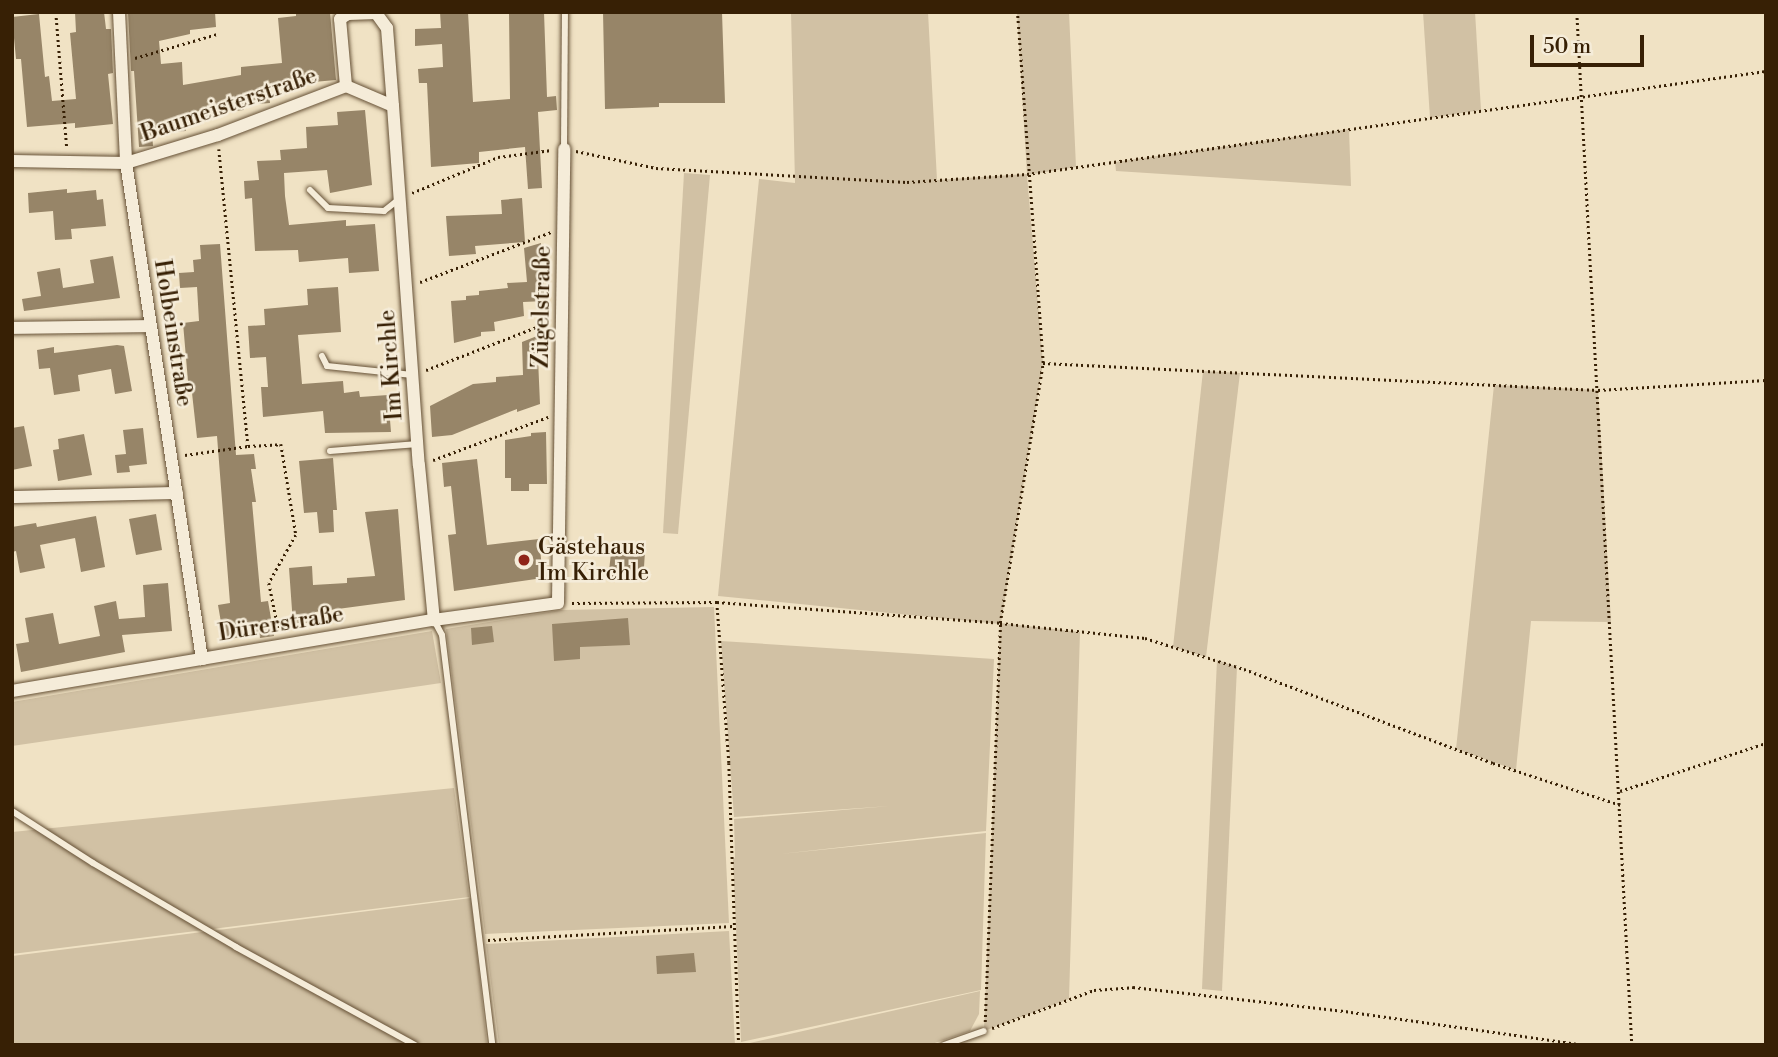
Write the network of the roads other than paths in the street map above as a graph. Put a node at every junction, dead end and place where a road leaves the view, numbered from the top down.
1 (119, 12) edge
2 (565, 12) edge
3 (346, 86) junction
4 (393, 106) junction
5 (564, 149) joint
6 (12, 161) edge
7 (126, 163) junction
8 (310, 190) dead end
9 (400, 199) junction
10 (149, 326) junction
11 (12, 328) edge
12 (322, 356) dead end
13 (413, 375) junction
14 (418, 444) junction
15 (330, 451) dead end
16 (177, 493) junction
17 (12, 497) edge
18 (558, 603) joint
19 (434, 620) junction
20 (202, 659) junction
21 (12, 691) edge
22 (12, 811) edge
23 (984, 1031) road end
24 (415, 1045) edge
25 (492, 1045) edge
26 (944, 1045) edge

1 - 7 street, Holbeinstraße
2 - 5 lane, Zügelstraße
3 - 4 street
3 - 4 street, Im Kirchle
3 - 7 street, Baumeisterstraße
4 - 9 street, Im Kirchle
5 - 18 street, Zügelstraße
6 - 7 street, Baumeisterstraße
7 - 10 street, Holbeinstraße
8 - 9 lane
9 - 13 street, Im Kirchle
10 - 11 street
10 - 16 street, Holbeinstraße
12 - 13 lane
13 - 14 street, Im Kirchle
14 - 15 lane
14 - 19 street, Im Kirchle
16 - 17 street
16 - 20 street, Holbeinstraße
18 - 19 street, Dürerstraße
19 - 20 street, Dürerstraße
19 - 25 lane
20 - 21 street, Dürerstraße
22 - 24 lane
23 - 26 lane

